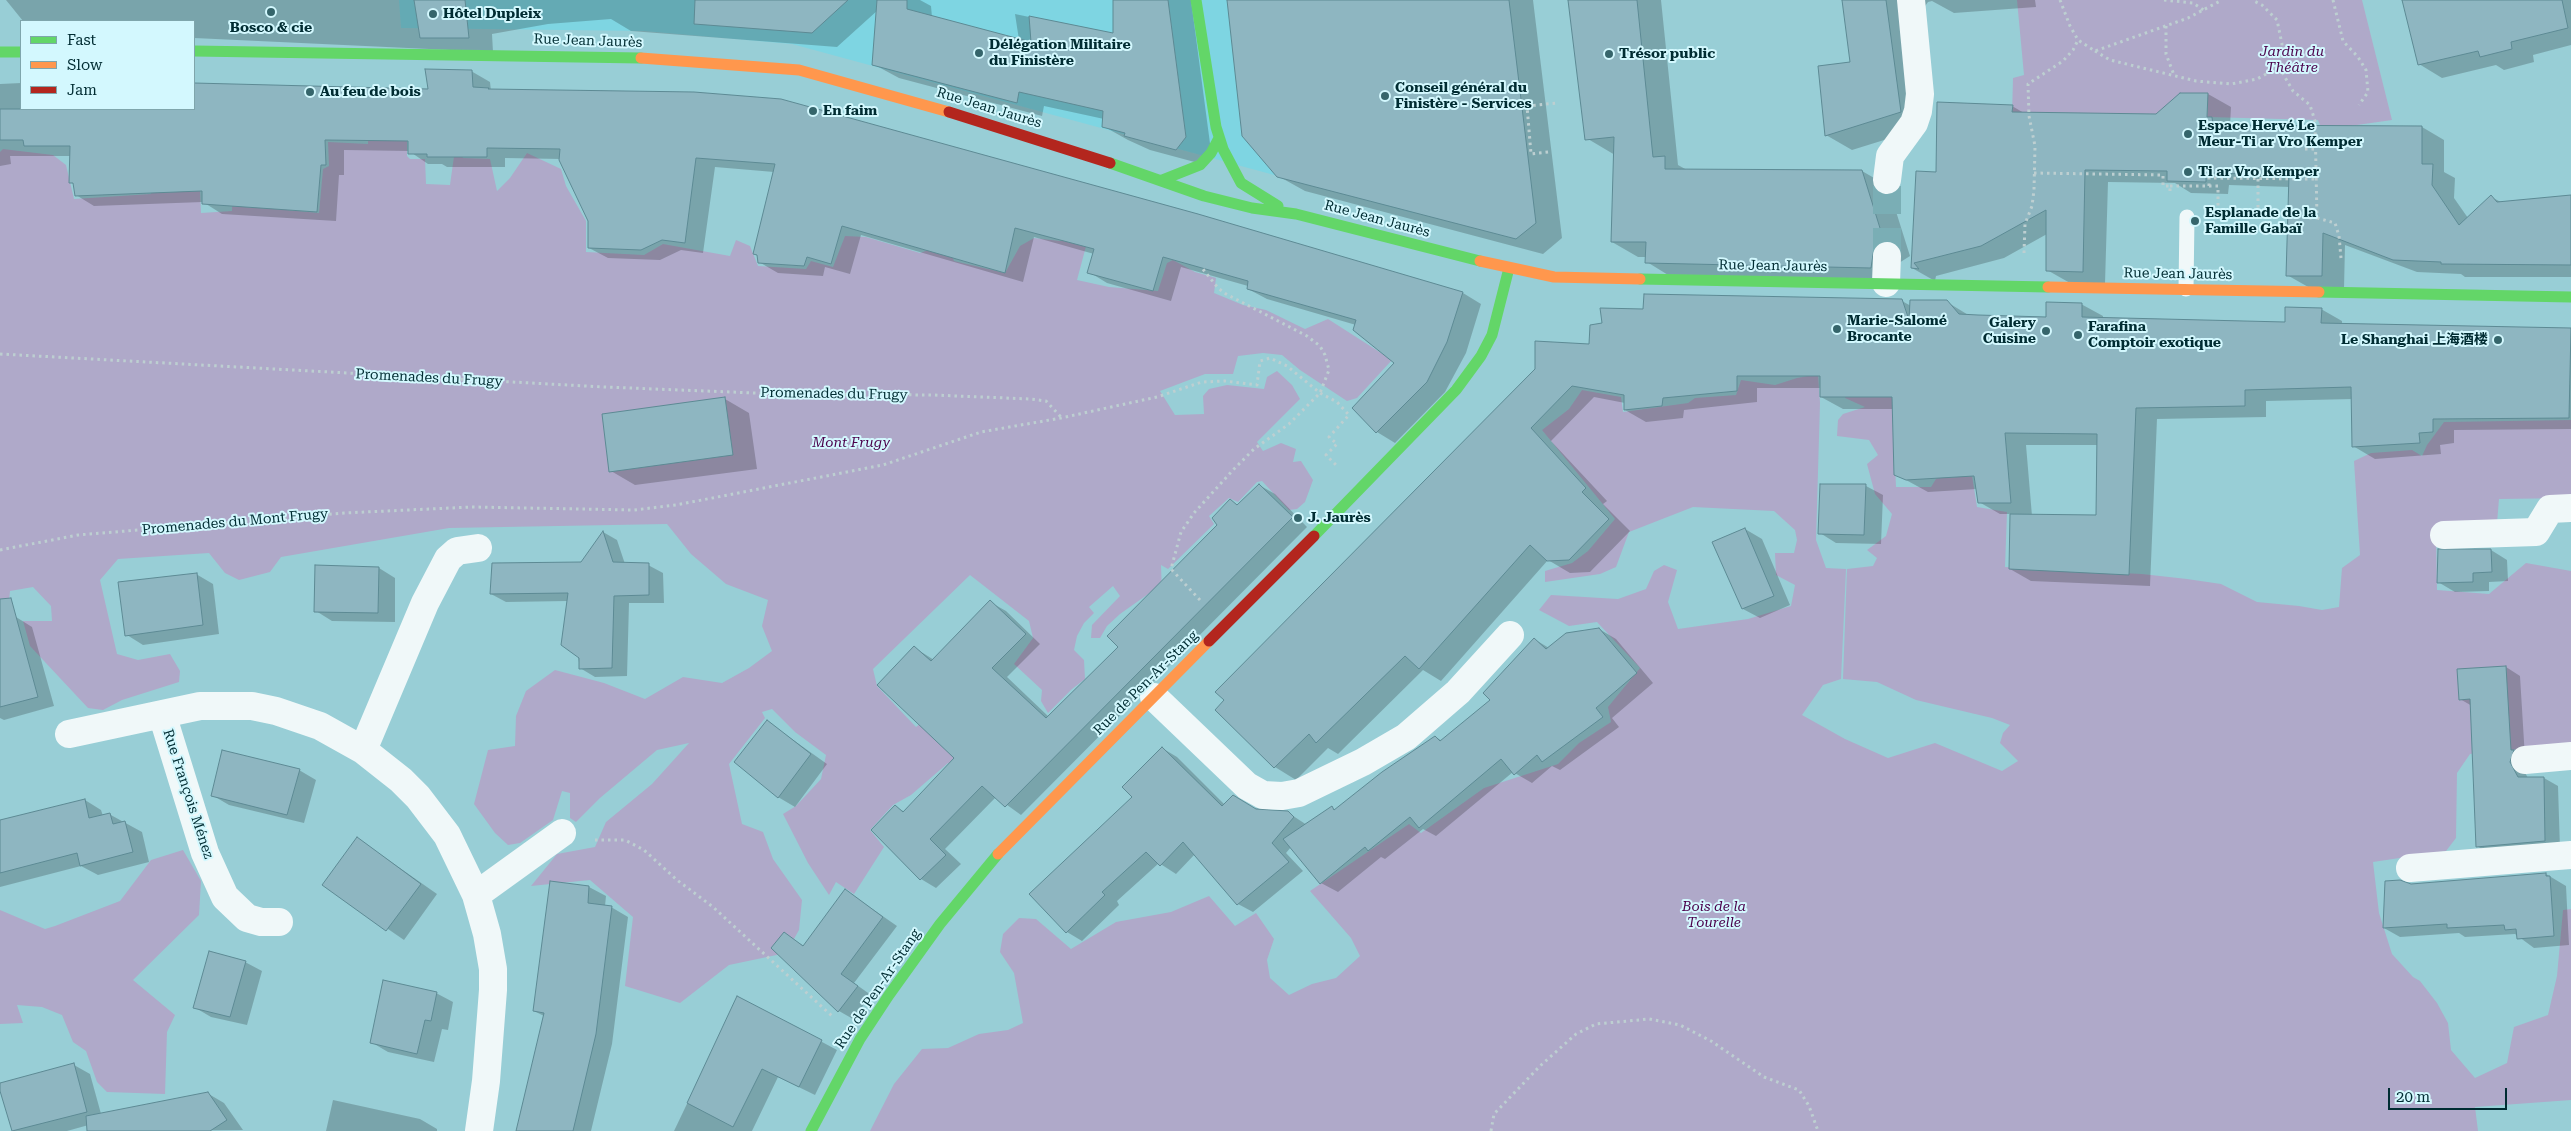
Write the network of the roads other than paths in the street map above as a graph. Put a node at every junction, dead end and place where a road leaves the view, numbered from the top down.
1 (1196, 0) edge
2 (1911, 0) edge
3 (195, 51) edge
4 (0, 52) edge
5 (20, 52) edge
6 (1219, 138) junction
7 (1162, 180) junction
8 (1887, 180) tunnel mouth
9 (1296, 214) junction
10 (2187, 218) dead end
11 (1886, 256) tunnel mouth
12 (1509, 268) junction
13 (1886, 283) junction
14 (2186, 289) junction
15 (2571, 297) edge
16 (2571, 508) edge
17 (2444, 535) dead end
18 (478, 548) dead end
19 (1510, 635) dead end
20 (1154, 697) junction
21 (162, 714) junction
22 (69, 734) dead end
23 (363, 750) junction
24 (2571, 756) edge
25 (2525, 760) dead end
26 (556, 837) road end
27 (2571, 855) edge
28 (2410, 868) dead end
29 (476, 895) junction
30 (279, 922) dead end
31 (479, 1131) edge
32 (811, 1131) edge

1 - 6 street
2 - 8 street
3 - 7 street, Rue Jean Jaurès
4 - 5 street
6 - 7 street
6 - 9 street
7 - 9 street, Rue Jean Jaurès
9 - 12 street, Rue Jean Jaurès
10 - 14 lane
11 - 13 street
12 - 13 street, Rue Jean Jaurès
12 - 20 street, Rue de Pen-Ar-Stang
13 - 14 street, Rue Jean Jaurès
14 - 15 street, Rue Jean Jaurès
16 - 17 street
18 - 23 street
19 - 20 street
20 - 32 street, Rue de Pen-Ar-Stang
21 - 22 street, Rue François Ménez
21 - 23 street, Rue François Ménez
21 - 30 street, Rue François Ménez
23 - 29 street, Rue François Ménez
24 - 25 street
26 - 29 street
27 - 28 street
29 - 31 street, Rue François Ménez

